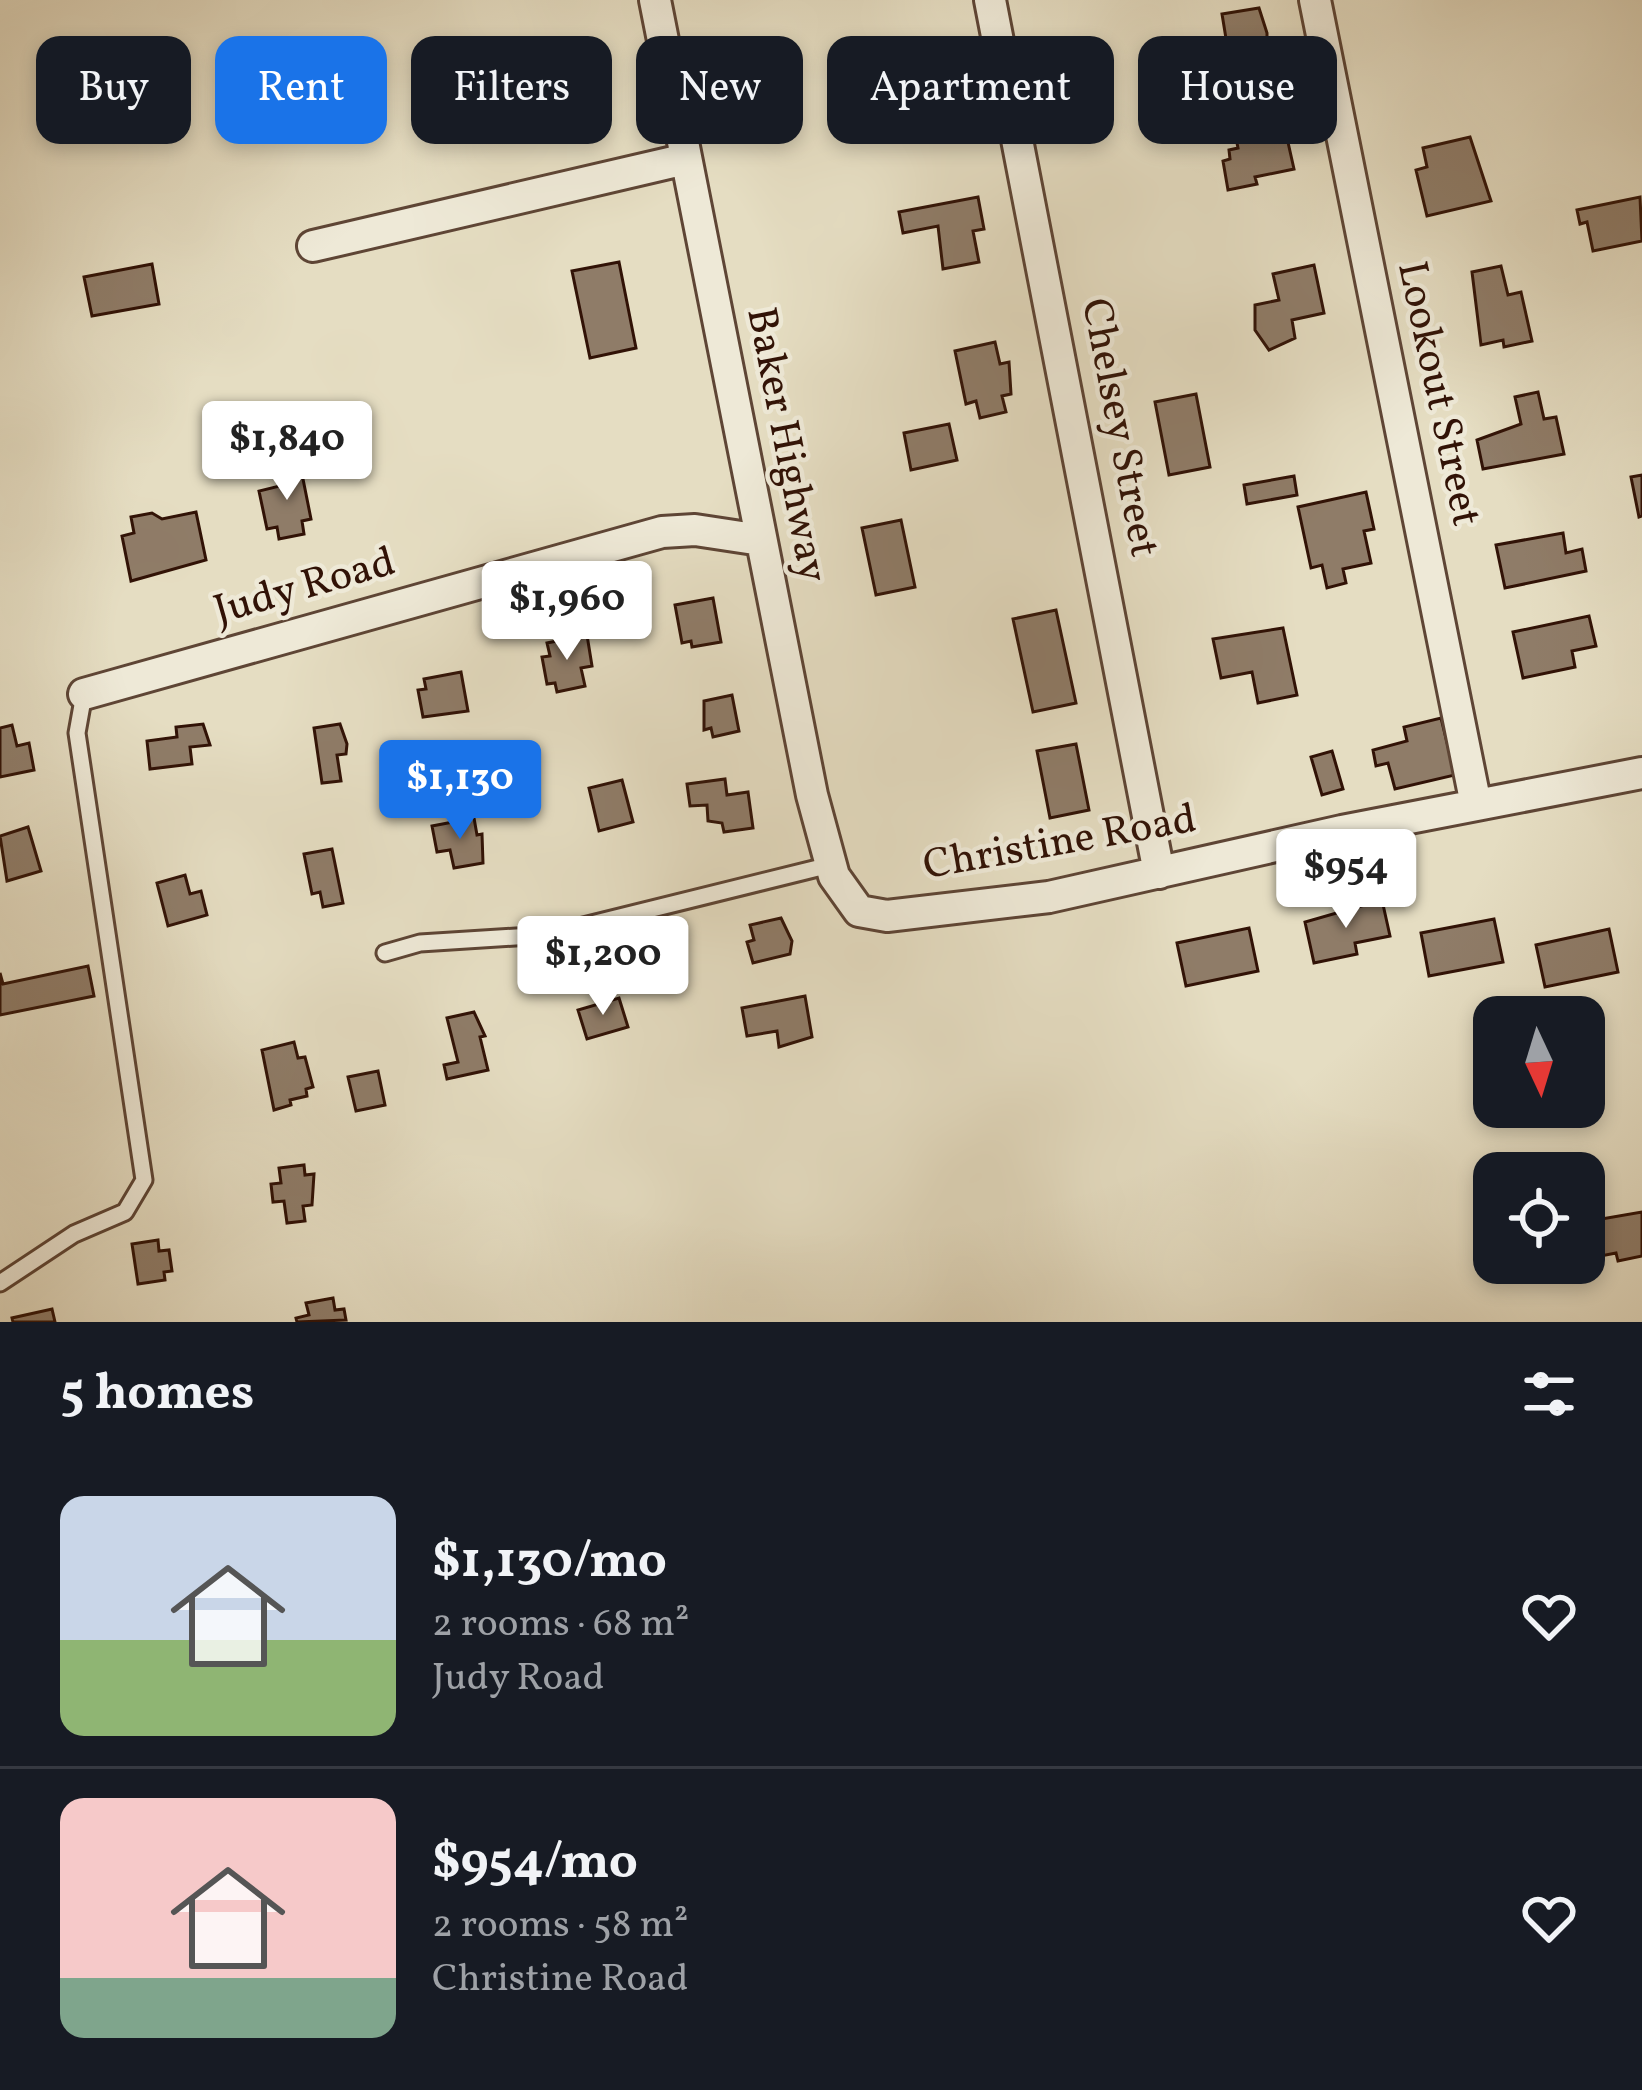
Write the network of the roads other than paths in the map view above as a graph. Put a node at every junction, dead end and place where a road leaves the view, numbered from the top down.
1 (655, 0) edge
2 (990, 0) edge
3 (1315, 0) edge
4 (686, 159) junction
5 (313, 246) dead end
6 (761, 540) junction
7 (84, 694) joint
8 (1642, 772) edge
9 (1476, 805) junction
10 (830, 865) junction
11 (1159, 873) junction
12 (848, 901) joint
13 (386, 953) dead end
14 (0, 1283) edge

1 - 4 street, Baker Highway
2 - 11 street, Chelsey Street
3 - 9 street, Lookout Street
4 - 5 street
4 - 6 street, Baker Highway
6 - 7 street, Judy Road
6 - 10 street, Baker Highway
7 - 14 lane
8 - 9 street, Christine Road
9 - 11 street, Christine Road
10 - 12 street, Baker Highway
10 - 13 lane
11 - 12 street, Christine Road

